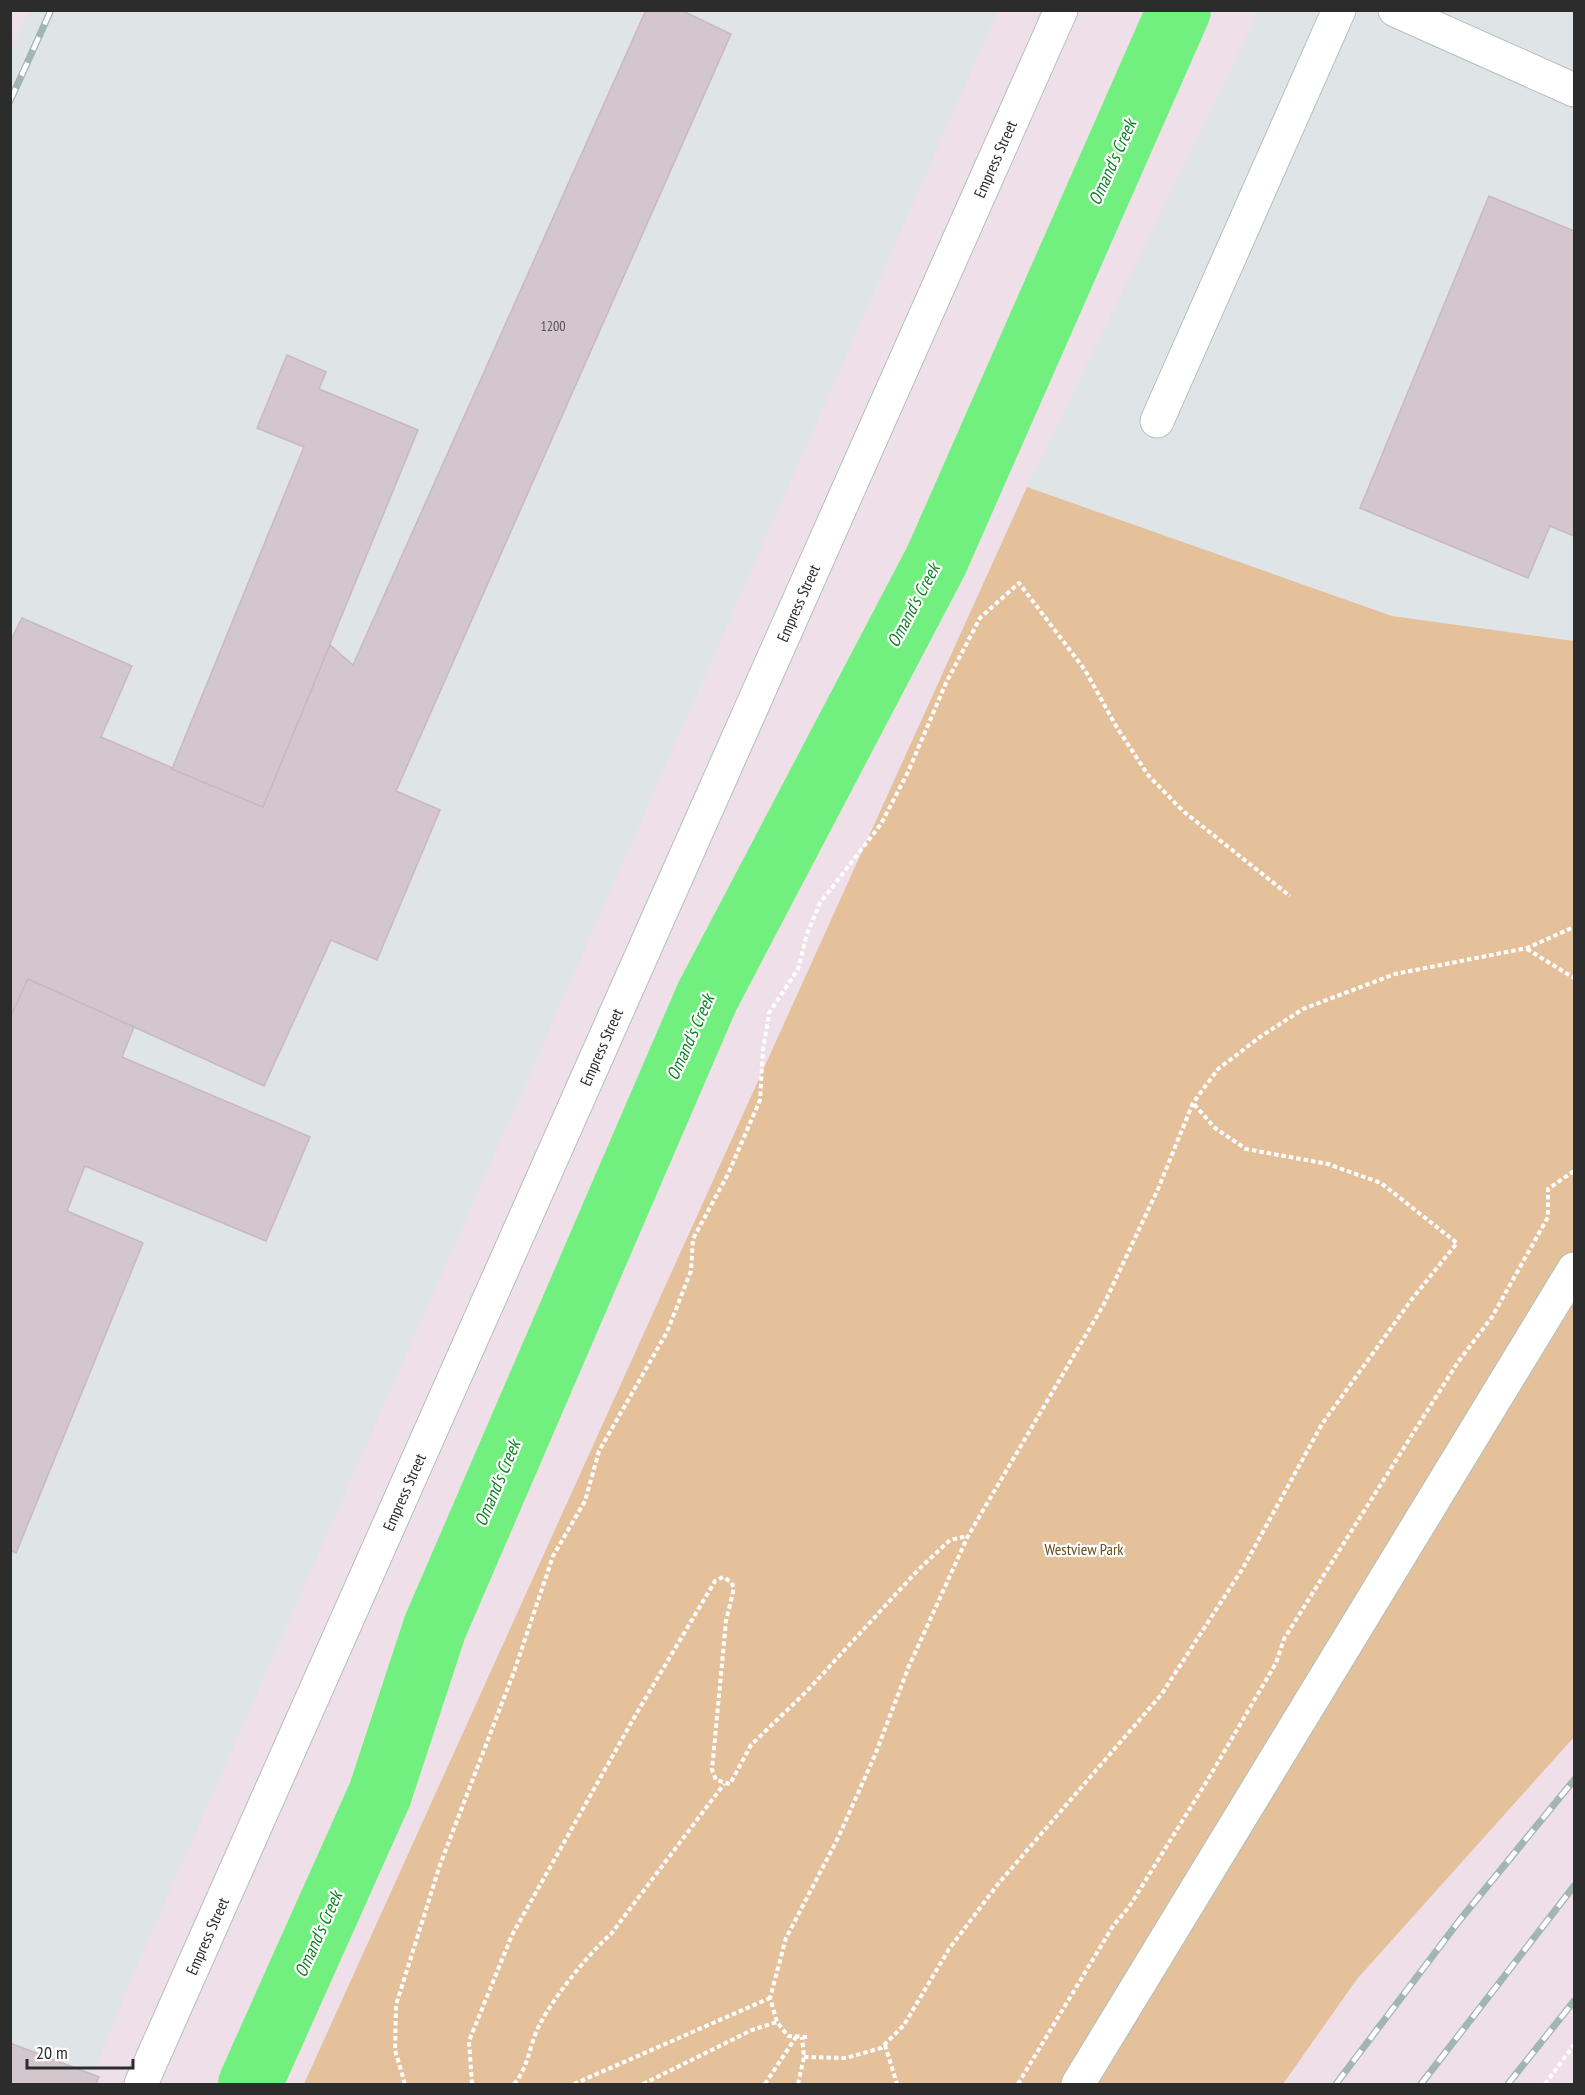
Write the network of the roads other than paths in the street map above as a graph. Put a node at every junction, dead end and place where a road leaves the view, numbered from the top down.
1 (1060, 10) edge
2 (1338, 10) edge
3 (1395, 10) edge
4 (1575, 90) edge
5 (1157, 421) dead end
6 (1575, 1269) edge
7 (141, 2085) edge
8 (1078, 2085) edge

1 - 7 street, Empress Street
2 - 5 street
3 - 4 street
6 - 8 street

